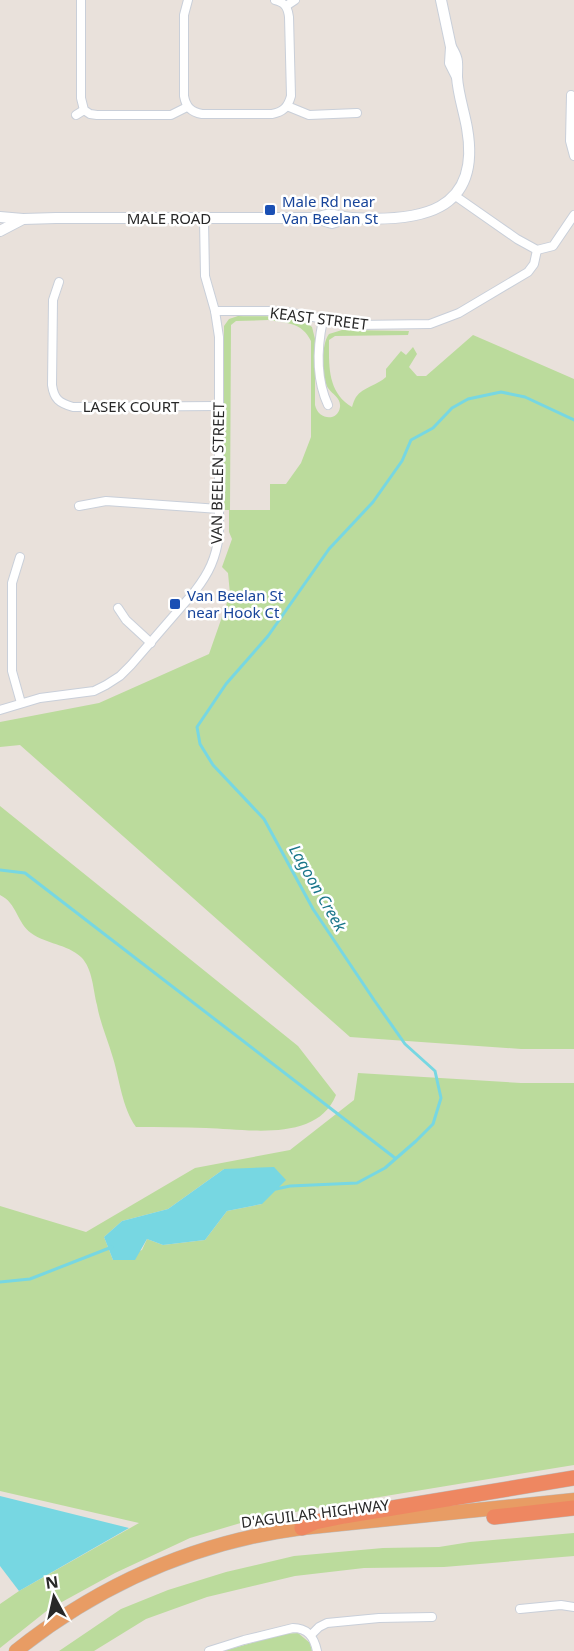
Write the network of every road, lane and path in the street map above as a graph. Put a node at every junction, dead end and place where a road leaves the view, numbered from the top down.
1 (81, 0) edge
2 (188, 0) edge
3 (275, 0) edge
4 (295, 0) edge
5 (441, 0) edge
6 (286, 6) junction
7 (571, 95) dead end
8 (287, 106) junction
9 (187, 107) junction
10 (84, 110) junction
11 (357, 113) dead end
12 (76, 115) dead end
13 (574, 156) edge
14 (454, 195) junction
15 (574, 215) edge
16 (0, 217) edge
17 (23, 219) junction
18 (204, 219) junction
19 (0, 228) edge
20 (537, 250) junction
21 (59, 282) dead end
22 (215, 311) junction
23 (323, 320) junction
24 (328, 405) dead end
25 (218, 406) junction
26 (79, 506) dead end
27 (219, 509) junction
28 (20, 557) dead end
29 (118, 608) dead end
30 (151, 643) junction
31 (21, 703) junction
32 (0, 710) edge
33 (574, 1478) edge
34 (574, 1500) edge
35 (574, 1508) edge
36 (574, 1515) edge
37 (494, 1516) junction
38 (302, 1528) junction
39 (574, 1607) edge
40 (520, 1609) dead end
41 (432, 1617) dead end
42 (311, 1635) junction
43 (16, 1651) edge
44 (28, 1651) edge
45 (209, 1651) edge
46 (317, 1651) edge

1 - 10 street
2 - 9 street
3 - 6 street
4 - 6 street
5 - 14 street, MALE ROAD
6 - 8 street
7 - 13 street
8 - 9 street
8 - 11 street
9 - 10 street
10 - 12 street
14 - 18 street, MALE ROAD
14 - 20 street
15 - 20 street
16 - 17 street, MALE ROAD
17 - 18 street, MALE ROAD
17 - 19 street, MALE ROAD
18 - 22 street, VAN BEELEN STREET
20 - 23 street, KEAST STREET
21 - 25 street, LASEK COURT
22 - 23 street, KEAST STREET
22 - 25 street, VAN BEELEN STREET
23 - 24 street
25 - 27 street, VAN BEELEN STREET
26 - 27 street
27 - 30 street, VAN BEELEN STREET
28 - 31 street
29 - 30 street
30 - 31 street, VAN BEELEN STREET
31 - 32 street, VAN BEELEN STREET
33 - 38 highway
34 - 38 highway, D'AGUILAR HIGHWAY
35 - 37 highway
36 - 37 highway, D'AGUILAR HIGHWAY
37 - 44 highway, D'AGUILAR HIGHWAY
38 - 43 highway, D'AGUILAR HIGHWAY
39 - 40 street
41 - 42 street
42 - 45 street
42 - 46 street

